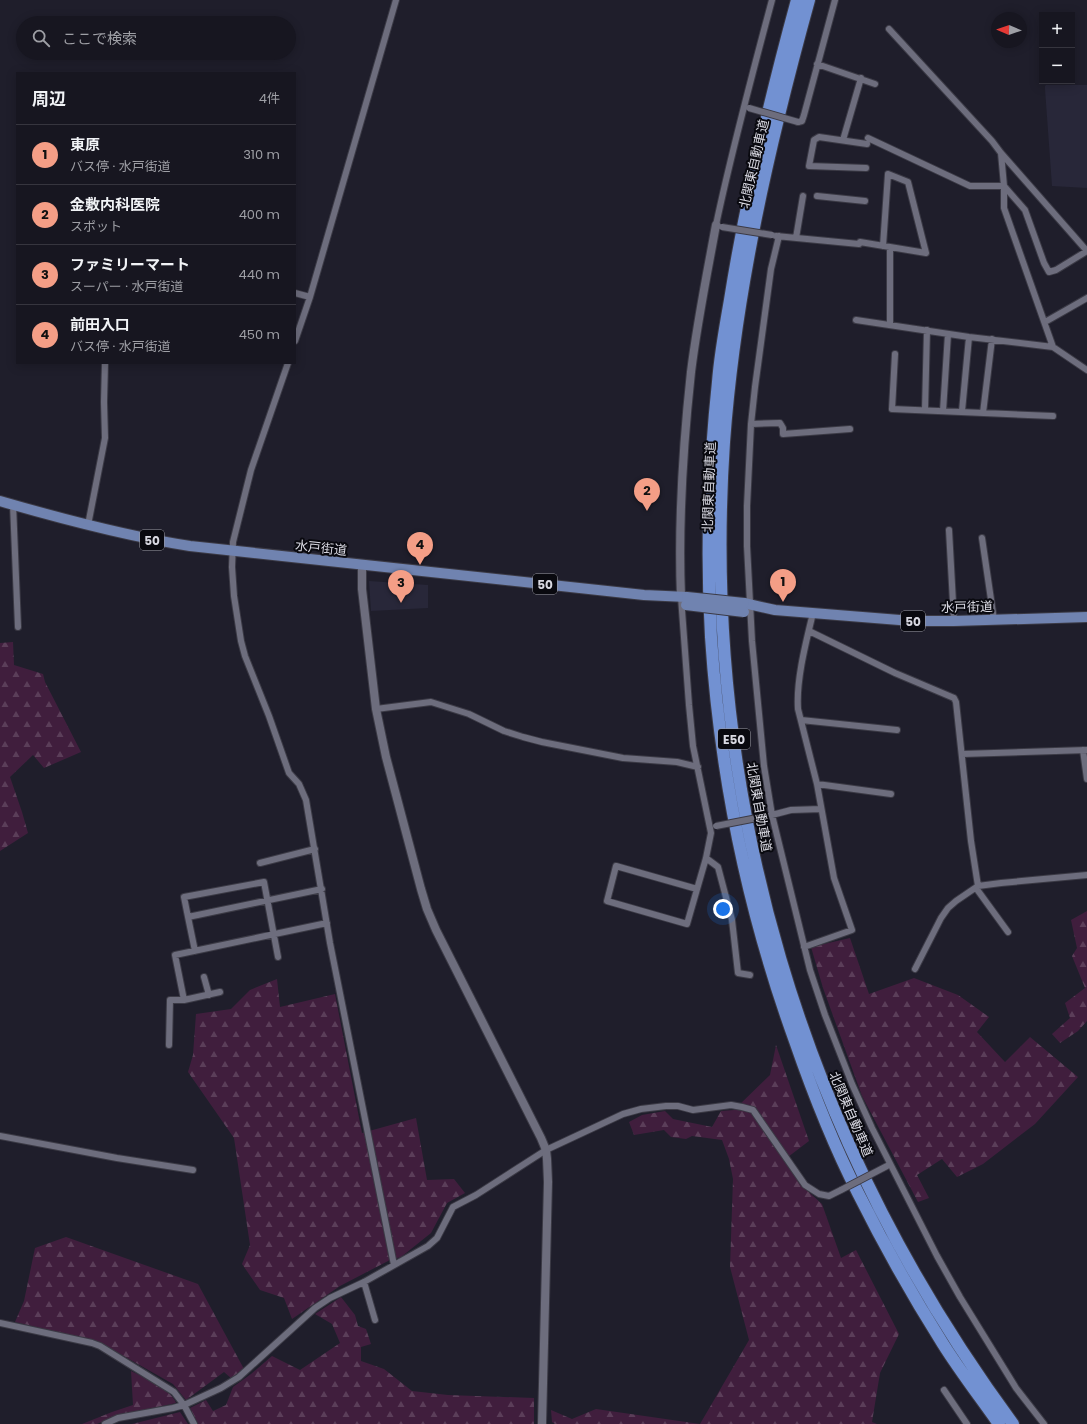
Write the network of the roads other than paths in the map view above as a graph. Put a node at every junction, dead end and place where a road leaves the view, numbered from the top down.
1 (396, 0) edge
2 (772, 0) edge
3 (797, 0) edge
4 (809, 0) edge
5 (835, 0) edge
6 (889, 29) dead end
7 (817, 64) junction
8 (861, 78) junction
9 (875, 84) dead end
10 (746, 107) junction
11 (843, 140) junction
12 (1001, 153) junction
13 (866, 168) dead end
14 (1004, 186) junction
15 (803, 196) dead end
16 (817, 196) dead end
17 (865, 201) dead end
18 (719, 226) junction
19 (776, 236) junction
20 (796, 238) junction
21 (883, 246) junction
22 (890, 247) junction
23 (1087, 251) edge
24 (296, 293) edge
25 (310, 297) junction
26 (1087, 298) edge
27 (856, 320) dead end
28 (1045, 322) junction
29 (890, 324) junction
30 (927, 330) junction
31 (948, 334) junction
32 (969, 337) junction
33 (296, 338) edge
34 (992, 339) junction
35 (1053, 347) junction
36 (895, 354) dead end
37 (105, 364) edge
38 (288, 364) edge
39 (1087, 370) edge
40 (925, 410) junction
41 (943, 411) junction
42 (962, 411) junction
43 (983, 413) junction
44 (1053, 416) dead end
45 (752, 424) junction
46 (850, 429) dead end
47 (0, 501) edge
48 (13, 504) junction
49 (88, 525) junction
50 (949, 530) dead end
51 (982, 538) dead end
52 (232, 552) junction
53 (362, 566) junction
54 (684, 601) junction
55 (747, 608) junction
56 (813, 613) junction
57 (1087, 617) edge
58 (994, 620) junction
59 (954, 621) junction
60 (18, 627) dead end
61 (809, 630) junction
62 (376, 709) junction
63 (801, 720) junction
64 (897, 730) dead end
65 (1085, 750) edge
66 (962, 754) junction
67 (698, 767) junction
68 (1087, 779) edge
69 (817, 784) junction
70 (891, 794) dead end
71 (821, 808) junction
72 (769, 815) junction
73 (713, 826) junction
74 (315, 849) junction
75 (706, 858) junction
76 (260, 863) dead end
77 (1087, 875) edge
78 (977, 887) junction
79 (322, 889) junction
80 (697, 889) junction
81 (268, 900) junction
82 (188, 917) junction
83 (327, 923) junction
84 (1008, 932) dead end
85 (274, 935) junction
86 (804, 947) junction
87 (195, 951) junction
88 (278, 956) dead end
89 (915, 969) dead end
90 (750, 975) dead end
91 (204, 977) dead end
92 (220, 992) dead end
93 (209, 995) junction
94 (184, 1000) junction
95 (169, 1045) dead end
96 (0, 1136) edge
97 (546, 1150) junction
98 (889, 1165) junction
99 (194, 1170) dead end
100 (394, 1265) junction
101 (364, 1282) junction
102 (375, 1320) dead end
103 (0, 1323) edge
104 (944, 1390) dead end
105 (184, 1405) junction
106 (105, 1424) edge
107 (194, 1424) edge
108 (542, 1424) edge
109 (967, 1424) edge
110 (999, 1424) edge
111 (1013, 1424) edge
112 (1044, 1424) edge

1 - 25 street
2 - 10 street
3 - 110 highway, 北関東自動車道 / E50
4 - 111 highway, 北関東自動車道 / E50
5 - 7 street
6 - 12 street
7 - 8 street
7 - 10 street, bridge
8 - 9 street
8 - 11 street
10 - 18 street
11 - 13 street
11 - 14 street
12 - 14 street
12 - 23 street
14 - 23 street
14 - 28 street
15 - 20 street
16 - 17 street
18 - 19 street, bridge
18 - 54 street
19 - 20 street
19 - 45 street
20 - 21 street
21 - 22 street
21 - 22 street
22 - 29 street
24 - 25 street
25 - 33 street
26 - 28 street
27 - 29 street
28 - 35 street
29 - 30 street
30 - 31 street
30 - 40 street
31 - 32 street
31 - 41 street
32 - 34 street
32 - 42 street
34 - 35 street
34 - 43 street
35 - 39 street
36 - 40 street
37 - 49 street
38 - 52 street
40 - 41 street
41 - 42 street
42 - 43 street
43 - 44 street
45 - 46 street
45 - 55 street
47 - 48 main road, 水戸街道 / 50
48 - 49 main road, 水戸街道 / 50
48 - 60 street
49 - 52 main road, 水戸街道 / 50
50 - 59 street
51 - 58 street
52 - 53 main road, 水戸街道 / 50
52 - 74 street
53 - 54 main road, 水戸街道 / 50
53 - 62 street
54 - 55 main road, 水戸街道 / 50, bridge
54 - 67 street
55 - 56 main road, 水戸街道 / 50
55 - 72 street
56 - 59 main road, 水戸街道 / 50
56 - 61 street
57 - 58 main road, 水戸街道 / 50
58 - 59 main road, 水戸街道 / 50
61 - 63 street
61 - 66 street
62 - 67 street
62 - 97 street
63 - 64 street
63 - 69 street
65 - 66 street
65 - 68 street
66 - 78 street
67 - 73 street
69 - 70 street
69 - 71 street
71 - 72 street
71 - 86 street
72 - 73 street, bridge
72 - 86 street
73 - 75 street
74 - 76 street
74 - 79 street
75 - 80 street
75 - 90 street
77 - 78 street
78 - 84 street
78 - 89 street
79 - 81 street
79 - 83 street
80 - 80 street
81 - 82 street
81 - 82 street
81 - 85 street
82 - 87 street
83 - 85 street
83 - 100 street
85 - 87 street
85 - 88 street
86 - 98 street
87 - 94 street
91 - 93 street
92 - 93 street
93 - 94 street
94 - 95 street
96 - 99 street
97 - 98 street, bridge
97 - 100 street
97 - 108 street
98 - 112 street
100 - 101 street
101 - 102 street
101 - 105 street
103 - 105 street
104 - 109 street
105 - 106 street
105 - 107 street

